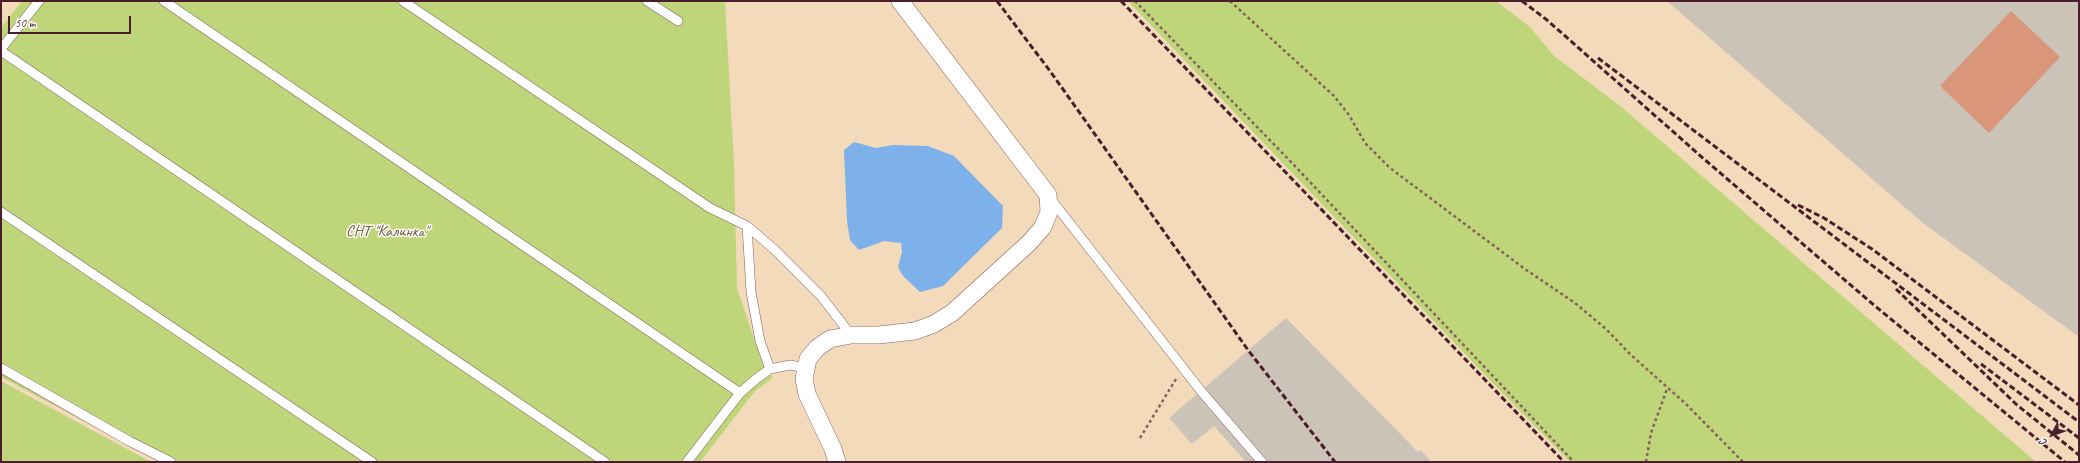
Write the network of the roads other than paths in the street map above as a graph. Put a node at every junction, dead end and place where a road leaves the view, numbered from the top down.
1 (39, 1) edge
2 (164, 1) edge
3 (403, 1) edge
4 (647, 1) edge
5 (900, 1) edge
6 (678, 21) dead end
7 (1, 50) edge
8 (1048, 196) junction
9 (1, 212) edge
10 (747, 226) junction
11 (851, 335) junction
12 (1, 368) edge
13 (806, 368) junction
14 (770, 369) junction
15 (740, 393) junction
16 (171, 462) edge
17 (372, 462) edge
18 (605, 462) edge
19 (687, 462) edge
20 (837, 462) edge
21 (1262, 462) edge

1 - 7 lane
2 - 15 lane
3 - 10 lane
4 - 6 lane
5 - 8 street
7 - 18 lane
8 - 11 street
8 - 21 lane
9 - 17 lane
10 - 11 lane
10 - 14 lane
11 - 13 street
12 - 16 lane
13 - 14 lane
13 - 20 street
14 - 15 lane
15 - 19 lane

